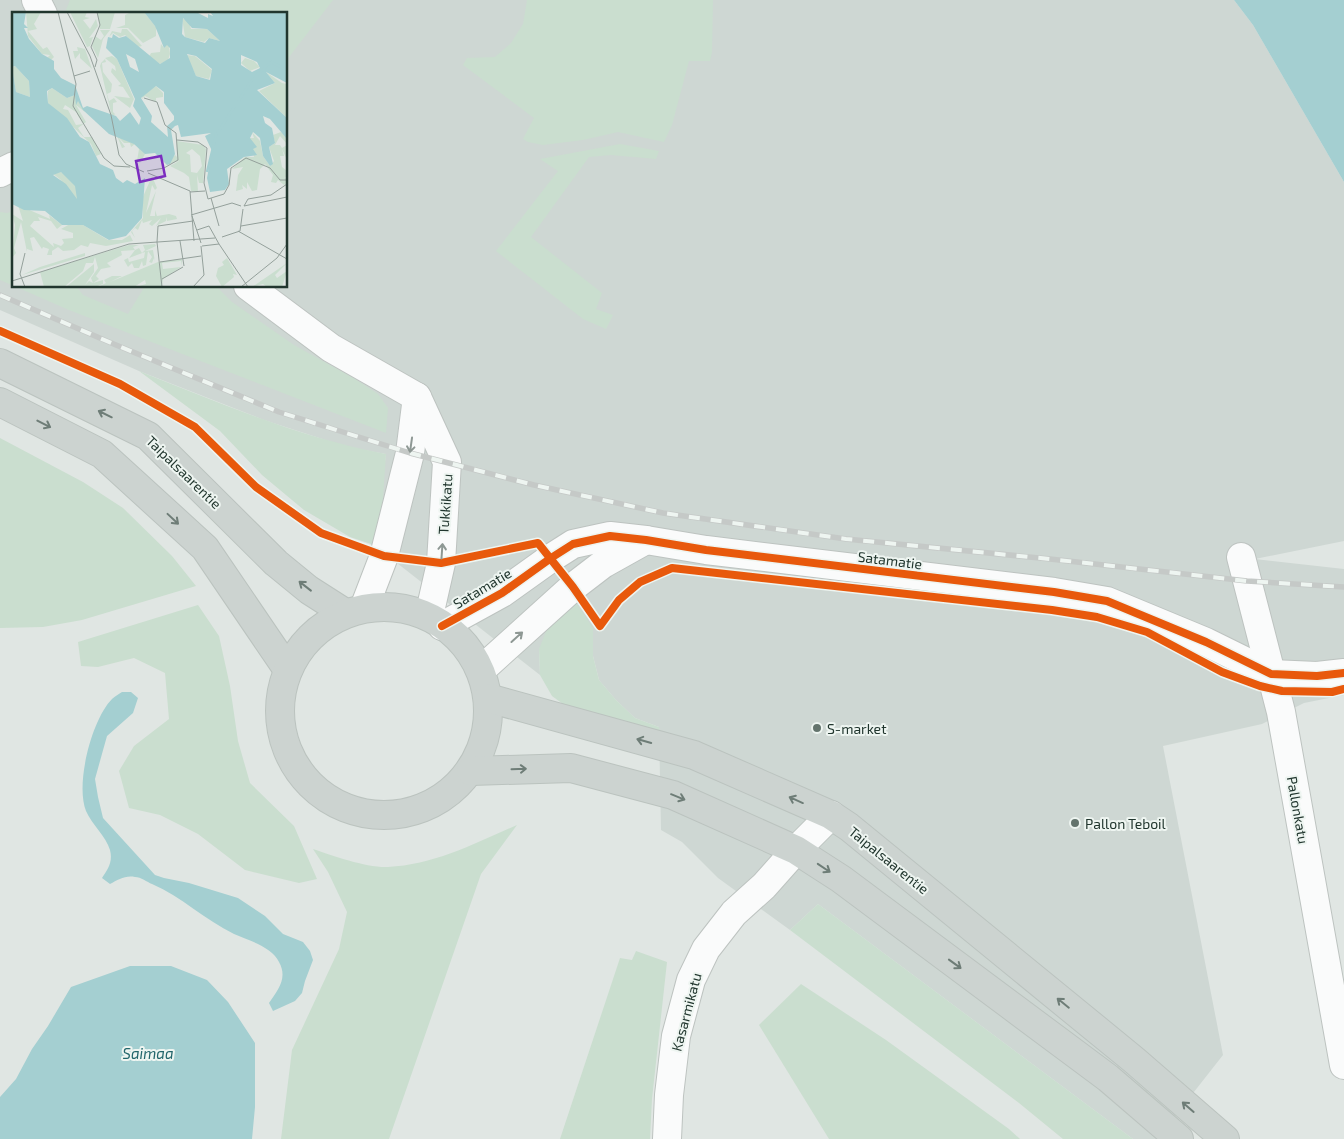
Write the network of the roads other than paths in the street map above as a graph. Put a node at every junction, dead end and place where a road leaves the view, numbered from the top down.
1 (36, 0) edge
2 (41, 12) edge
3 (12, 167) edge
4 (0, 173) edge
5 (251, 288) edge
6 (0, 363) edge
7 (417, 397) junction
8 (0, 402) edge
9 (646, 540) junction
10 (1241, 557) dead end
11 (355, 611) junction
12 (436, 621) junction
13 (288, 670) junction
14 (481, 670) junction
15 (1344, 673) edge
16 (1271, 674) junction
17 (488, 698) junction
18 (470, 771) junction
19 (831, 815) junction
20 (796, 850) junction
21 (1344, 1065) edge
22 (667, 1139) edge
23 (1179, 1139) edge
24 (1225, 1139) edge

1 - 2 street
3 - 4 street
5 - 7 street
11 -> 6 main road, Taipalsaarentie
7 -> 11 street
12 -> 7 street, Tukkikatu
8 -> 13 main road
9 - 12 street, Satamatie
14 -> 9 street
9 - 16 street, Satamatie
10 - 16 street, Pallonkatu
11 - 12 main road
11 - 13 main road
12 - 14 main road
13 - 18 main road
14 - 17 main road
15 - 16 street, Satamatie
16 - 21 street, Pallonkatu
17 - 18 main road
19 -> 17 main road, Taipalsaarentie
18 -> 20 main road
19 - 20 street, Kasarmikatu
24 -> 19 main road, Taipalsaarentie
20 - 22 street, Kasarmikatu
20 -> 23 main road

